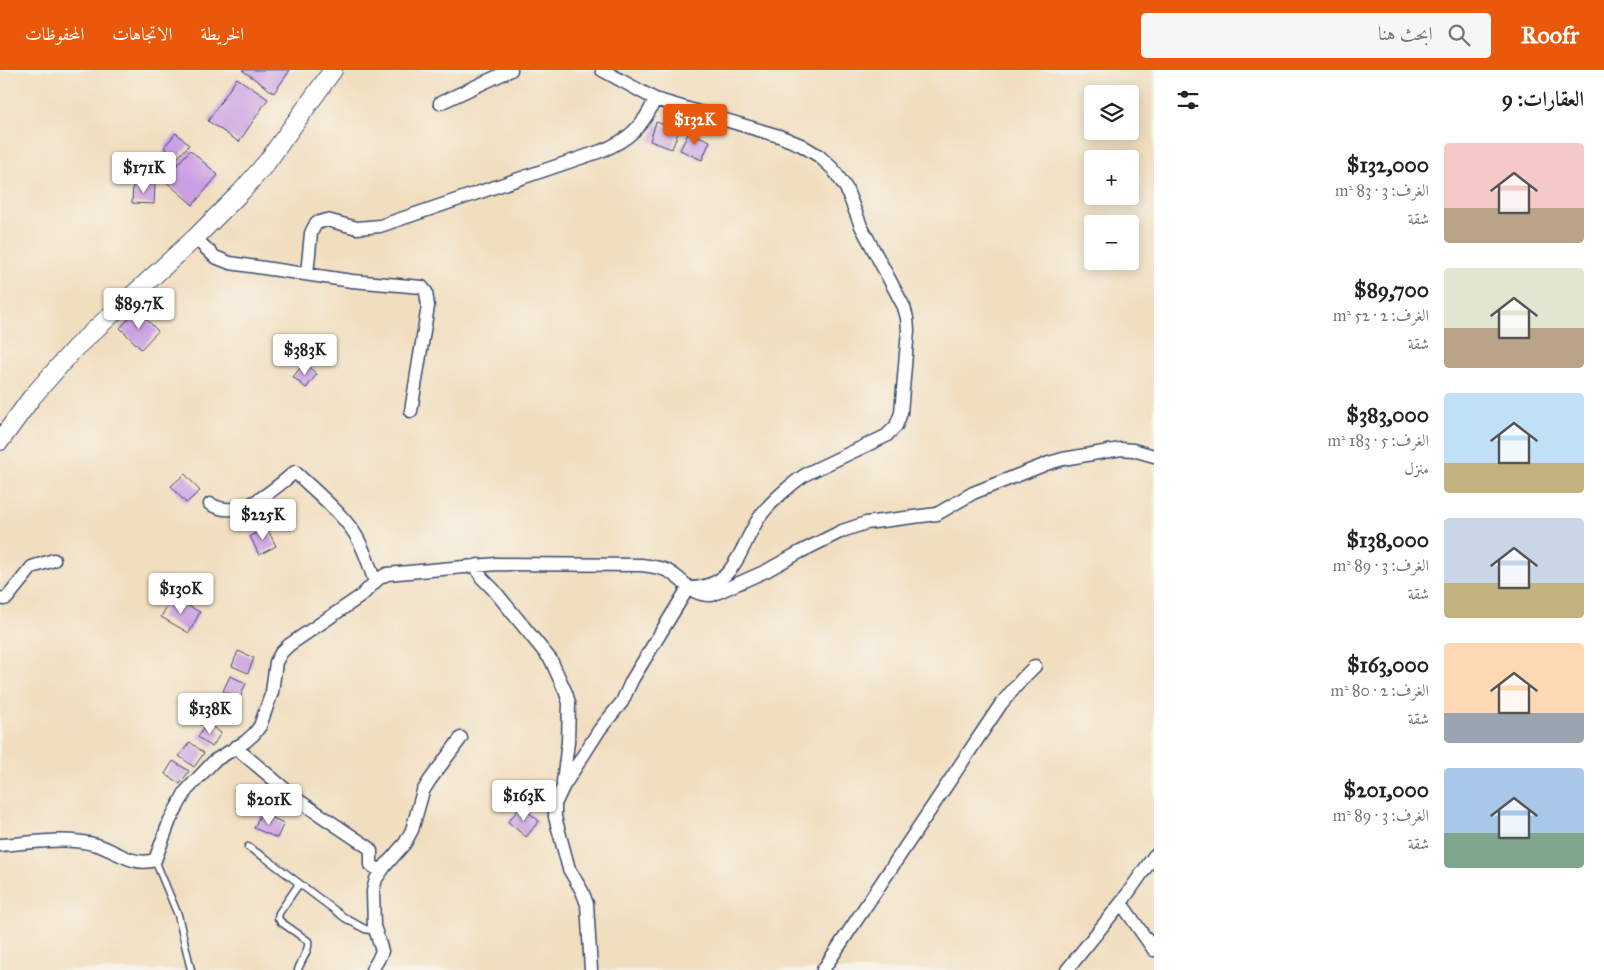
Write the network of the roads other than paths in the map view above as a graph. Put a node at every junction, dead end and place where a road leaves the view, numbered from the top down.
1 (333, 70) edge
2 (511, 70) edge
3 (602, 70) edge
4 (655, 99) junction
5 (440, 103) dead end
6 (195, 238) junction
7 (307, 274) junction
8 (411, 411) dead end
9 (0, 442) edge
10 (1154, 456) edge
11 (210, 504) dead end
12 (54, 560) dead end
13 (478, 565) junction
14 (375, 582) junction
15 (688, 588) junction
16 (0, 598) edge
17 (1035, 666) dead end
18 (461, 738) dead end
19 (235, 747) junction
20 (563, 787) junction
21 (0, 845) edge
22 (248, 847) dead end
23 (1154, 856) edge
24 (155, 860) junction
25 (380, 871) junction
26 (299, 884) junction
27 (1121, 903) junction
28 (376, 931) junction
29 (1154, 950) edge
30 (191, 970) edge
31 (298, 970) edge
32 (372, 970) edge
33 (591, 970) edge
34 (823, 970) edge
35 (1068, 970) edge

1 - 6 main road
2 - 5 street
3 - 4 street
4 - 7 street
4 - 15 street
6 - 7 street
6 - 9 main road
7 - 8 street
10 - 15 street
11 - 14 street
12 - 16 street
13 - 14 street
13 - 15 street
13 - 20 street
14 - 19 street
15 - 20 street
17 - 34 street
18 - 25 street
19 - 24 street
19 - 25 street
20 - 33 street
21 - 24 street
22 - 26 lane
23 - 27 street
24 - 30 lane
25 - 28 street
26 - 28 lane
26 - 31 lane
27 - 29 street
27 - 35 street
28 - 32 street

